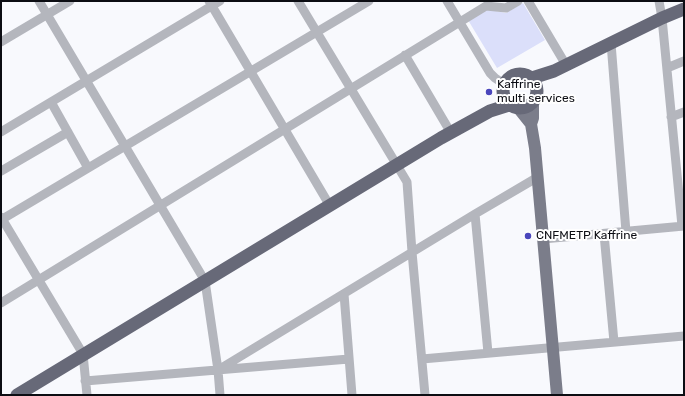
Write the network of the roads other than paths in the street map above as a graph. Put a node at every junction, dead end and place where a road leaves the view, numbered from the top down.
1 (39, 1) edge
2 (70, 1) edge
3 (298, 1) edge
4 (369, 1) edge
5 (447, 1) edge
6 (518, 1) edge
7 (528, 1) edge
8 (659, 1) edge
9 (214, 3) edge
10 (684, 9) edge
11 (47, 14) junction
12 (662, 18) junction
13 (460, 22) junction
14 (317, 32) junction
15 (1, 42) edge
16 (611, 43) junction
17 (405, 55) junction
18 (684, 61) edge
19 (566, 65) junction
20 (667, 68) junction
21 (554, 71) junction
22 (251, 72) junction
23 (532, 78) junction
24 (86, 80) junction
25 (350, 89) junction
26 (509, 98) junction
27 (535, 98) junction
28 (51, 102) junction
29 (684, 112) edge
30 (671, 117) junction
31 (531, 124) junction
32 (285, 129) junction
33 (1, 132) edge
34 (68, 132) junction
35 (451, 133) junction
36 (126, 146) junction
37 (680, 163) edge
38 (396, 165) junction
39 (88, 168) junction
40 (1, 171) edge
41 (538, 177) junction
42 (160, 205) junction
43 (330, 206) junction
44 (475, 214) junction
45 (1, 219) edge
46 (683, 226) edge
47 (626, 232) junction
48 (604, 234) junction
49 (543, 240) junction
50 (412, 252) junction
51 (38, 280) junction
52 (206, 281) junction
53 (344, 294) junction
54 (1, 303) edge
55 (684, 336) edge
56 (614, 342) junction
57 (553, 347) junction
58 (488, 353) junction
59 (83, 354) junction
60 (422, 359) junction
61 (349, 360) junction
62 (218, 370) junction
63 (85, 381) junction
64 (17, 395) edge
65 (87, 395) edge
66 (220, 395) edge
67 (352, 395) edge
68 (425, 395) edge
69 (557, 395) edge

1 - 11 street
2 - 11 street
3 - 14 street
4 - 14 street
5 - 13 street
6 - 13 street
7 - 19 street
8 - 12 street
9 - 22 street
9 - 24 street
10 - 12 highway
11 - 15 street
11 - 24 street
12 - 16 highway
12 - 20 street
13 - 17 street
13 - 26 street
14 - 22 street
14 - 25 street
16 - 19 highway
16 - 47 street
17 - 25 street
17 - 35 street
18 - 20 street
19 - 21 highway
20 - 30 street
21 - 23 highway
21 - 27 highway
22 - 32 street
22 - 36 street
23 - 26 highway
23 - 27 highway
24 - 28 street
24 - 36 street
25 - 32 street
25 - 38 street
26 - 27 highway
26 - 31 main road
26 - 35 highway
27 - 31 main road
28 - 33 street
28 - 34 street
29 - 30 street
30 - 37 street
31 - 41 main road
32 - 42 street
32 - 43 street
34 - 39 street
34 - 40 street
35 - 38 highway
36 - 39 street
36 - 42 street
37 - 46 street
38 - 43 highway
38 - 50 street
39 - 45 street
41 - 44 street
41 - 49 main road
42 - 51 street
42 - 52 street
43 - 52 highway
44 - 50 street
44 - 58 street
45 - 51 street
46 - 47 street
47 - 48 street
48 - 49 street
48 - 56 street
49 - 57 main road
50 - 53 street
50 - 60 street
51 - 54 street
51 - 59 street
52 - 59 highway
52 - 62 street
53 - 61 street
53 - 62 street
55 - 56 street
56 - 57 street
57 - 58 street
57 - 69 main road
58 - 60 street
59 - 63 street
59 - 64 highway
60 - 68 street
61 - 62 street
61 - 67 street
62 - 63 street
62 - 66 street
63 - 65 street

